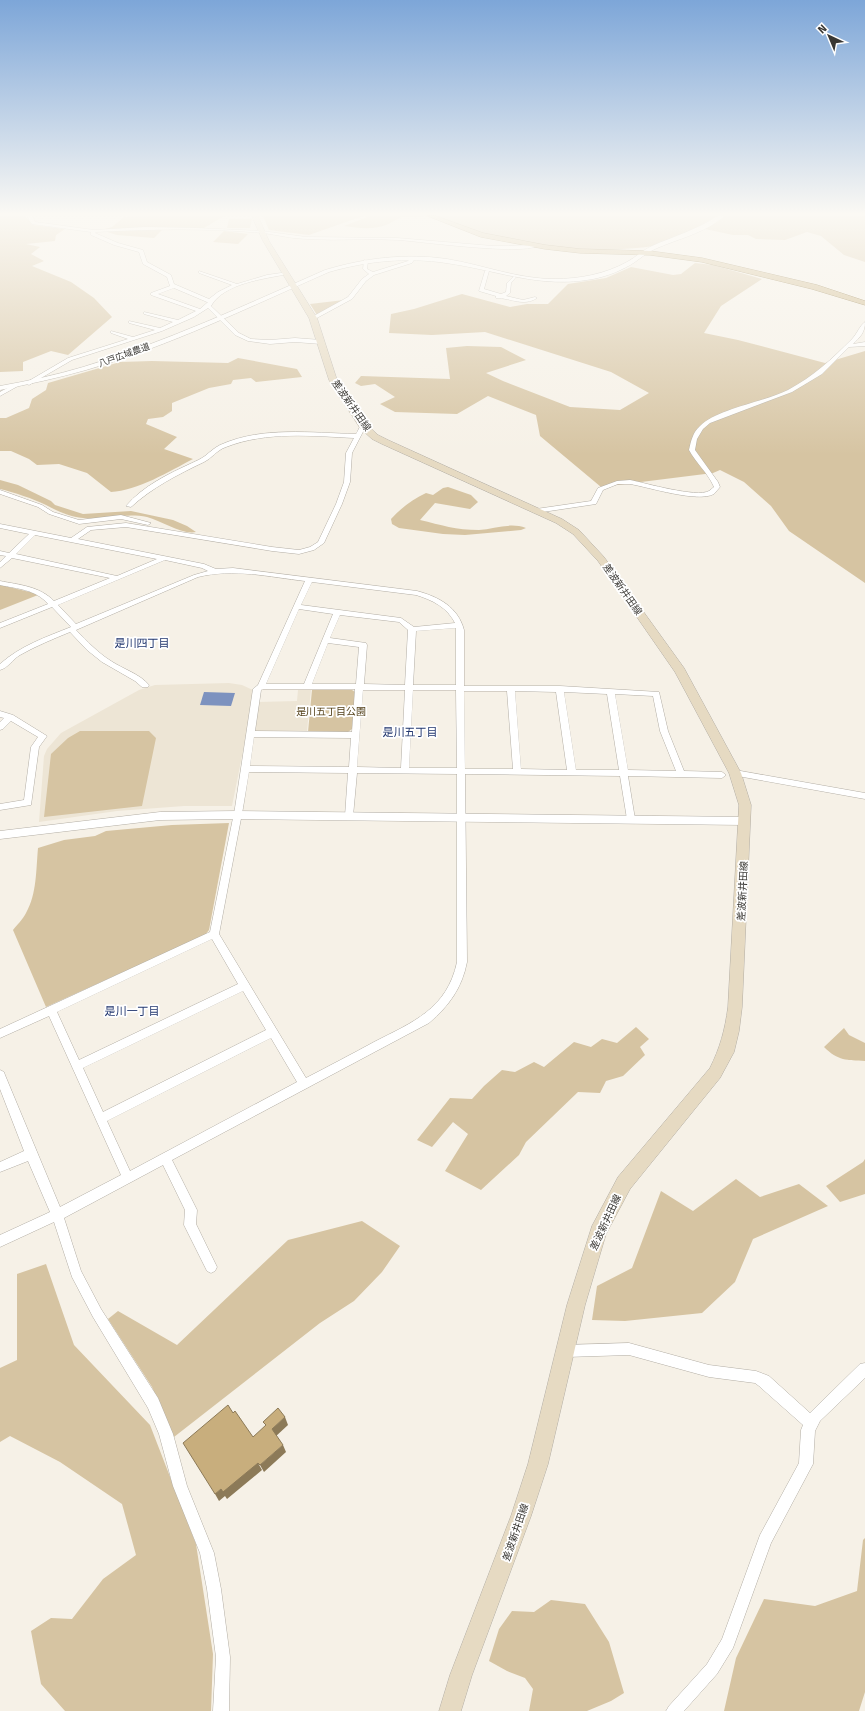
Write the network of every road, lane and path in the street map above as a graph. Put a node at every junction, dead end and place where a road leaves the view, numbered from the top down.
1 (158, 296) edge
2 (193, 296) edge
3 (216, 296) edge
4 (269, 296) edge
5 (301, 296) edge
6 (352, 296) edge
7 (500, 296) joint
8 (841, 296) edge
9 (534, 298) dead end
10 (491, 300) dead end
11 (209, 304) junction
12 (865, 304) edge
13 (201, 312) junction
14 (146, 313) dead end
15 (221, 317) junction
16 (314, 318) junction
17 (131, 322) dead end
18 (178, 322) junction
19 (865, 324) edge
20 (160, 330) junction
21 (113, 332) dead end
22 (135, 339) junction
23 (321, 342) junction
24 (865, 344) edge
25 (848, 346) junction
26 (29, 383) junction
27 (15, 386) junction
28 (0, 388) edge
29 (0, 394) edge
30 (360, 431) junction
31 (0, 492) edge
32 (130, 506) dead end
33 (536, 511) junction
34 (0, 526) edge
35 (33, 533) junction
36 (174, 533) junction
37 (72, 540) junction
38 (0, 553) edge
39 (11, 555) junction
40 (163, 559) junction
41 (0, 566) edge
42 (215, 571) junction
43 (118, 578) junction
44 (309, 580) junction
45 (0, 583) edge
46 (54, 604) junction
47 (297, 607) junction
48 (337, 612) junction
49 (459, 625) junction
50 (0, 626) edge
51 (73, 628) junction
52 (412, 629) junction
53 (326, 640) junction
54 (0, 668) edge
55 (145, 685) dead end
56 (261, 686) junction
57 (307, 686) junction
58 (359, 687) junction
59 (410, 687) junction
60 (460, 688) junction
61 (511, 689) junction
62 (560, 689) junction
63 (611, 692) junction
64 (0, 714) edge
65 (10, 717) junction
66 (0, 727) edge
67 (250, 734) junction
68 (355, 735) junction
69 (245, 769) junction
70 (353, 770) junction
71 (405, 771) junction
72 (572, 772) junction
73 (461, 773) junction
74 (517, 773) junction
75 (623, 774) junction
76 (681, 774) junction
77 (728, 774) junction
78 (865, 796) edge
79 (0, 807) edge
80 (237, 815) junction
81 (349, 816) junction
82 (462, 818) junction
83 (631, 819) junction
84 (745, 821) junction
85 (0, 835) edge
86 (214, 934) junction
87 (245, 985) junction
88 (51, 1010) junction
89 (274, 1032) junction
90 (0, 1034) edge
91 (77, 1066) junction
92 (0, 1075) edge
93 (304, 1084) junction
94 (5, 1102) edge
95 (101, 1118) junction
96 (31, 1154) junction
97 (165, 1158) junction
98 (0, 1167) edge
99 (127, 1177) junction
100 (57, 1215) junction
101 (0, 1241) edge
102 (211, 1267) dead end
103 (566, 1351) junction
104 (865, 1369) edge
105 (811, 1423) junction
106 (221, 1711) edge
107 (450, 1711) edge
108 (674, 1711) edge

1 - 13 street
2 - 11 street
3 - 11 street
4 - 15 street, 八戸広域農道
5 - 16 main road, 差波新井田線
6 - 16 street
7 - 9 street
7 - 10 street
8 - 12 main road
11 - 13 street
11 - 15 street
13 - 18 street
14 - 18 street
15 - 23 street
15 - 26 street, 八戸広域農道
16 - 23 main road, 差波新井田線
17 - 20 street
18 - 20 street
19 - 25 street
20 - 22 street
21 - 22 street
22 - 26 street
23 - 30 main road, 差波新井田線
24 - 25 street
25 - 33 street
26 - 27 street, 八戸広域農道
27 - 28 street, 八戸広域農道
27 - 29 street
30 - 32 street
30 - 33 main road, 差波新井田線
30 - 36 street
31 - 36 street
33 - 77 main road, 差波新井田線
34 - 35 street
35 - 37 street
35 - 39 street
36 - 37 street
37 - 40 street
38 - 39 street
39 - 41 street
39 - 43 street
40 - 42 street
40 - 43 street
42 - 44 street
42 - 51 street
43 - 46 street
44 - 47 street
44 - 49 street
45 - 46 street
46 - 50 street
46 - 51 street
47 - 48 street
47 - 56 street
48 - 52 street
48 - 53 street
49 - 52 street
49 - 60 street
51 - 54 street
51 - 55 street
52 - 59 street
53 - 57 street
53 - 58 street
56 - 57 street
56 - 67 street
57 - 58 street
58 - 59 street
58 - 68 street
59 - 60 street
59 - 71 street
60 - 61 street
60 - 73 street
61 - 62 street
61 - 74 street
62 - 63 street
62 - 72 street
63 - 75 street
63 - 76 street
64 - 65 street
65 - 66 street
65 - 79 street
67 - 68 street
67 - 69 street
68 - 70 street
69 - 70 street
69 - 80 street
70 - 71 street
70 - 81 street
71 - 73 street
72 - 74 street
72 - 75 street
73 - 74 street
73 - 82 street
75 - 76 street
75 - 83 street
76 - 77 street
77 - 78 street
77 - 84 main road, 差波新井田線
80 - 81 street
80 - 85 street
80 - 86 street
81 - 82 street
82 - 83 street
82 - 93 street
83 - 84 street
84 - 103 main road, 差波新井田線
86 - 87 street
86 - 88 street
87 - 89 street
87 - 91 street
88 - 90 street
88 - 91 street
89 - 93 street
89 - 95 street
91 - 95 street
92 - 94 street
93 - 97 street
94 - 96 street
95 - 99 street
96 - 98 street
96 - 100 street
97 - 99 street
97 - 102 street
99 - 100 street
100 - 101 street
100 - 106 street
103 - 105 street
103 - 107 main road, 差波新井田線
104 - 105 street
105 - 108 street

